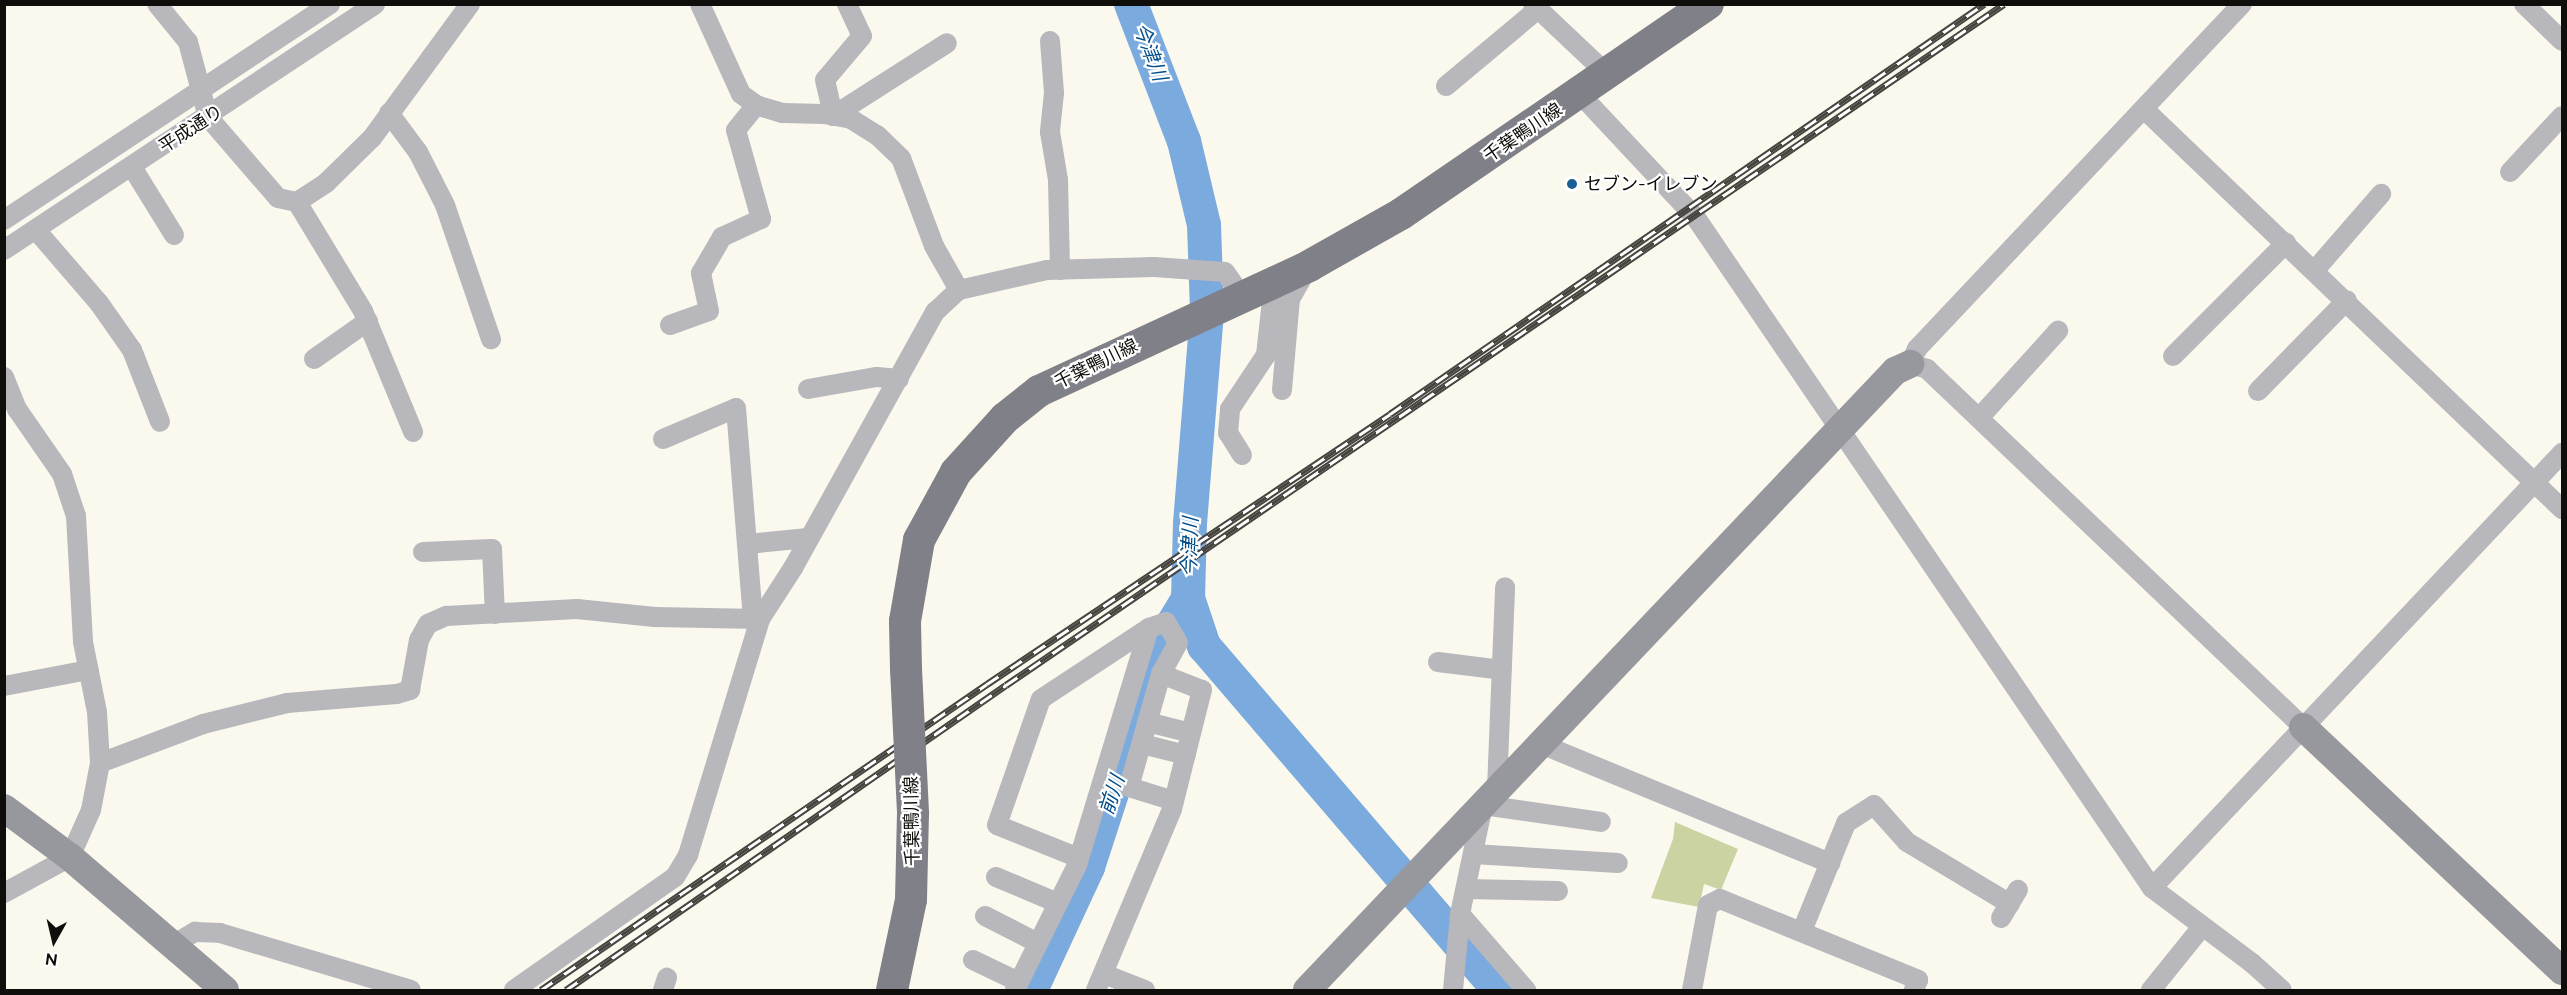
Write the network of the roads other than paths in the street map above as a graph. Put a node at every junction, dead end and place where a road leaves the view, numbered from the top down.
1 (156, 4) edge
2 (330, 4) edge
3 (375, 4) edge
4 (470, 4) edge
5 (700, 4) edge
6 (847, 4) edge
7 (1708, 4) edge
8 (2242, 4) edge
9 (2524, 4) edge
10 (1535, 7) edge
11 (1050, 41) dead end
12 (2562, 41) edge
13 (947, 43) dead end
14 (1608, 75) junction
15 (1446, 86) dead end
16 (202, 92) junction
17 (1580, 94) junction
18 (756, 105) junction
19 (2144, 109) junction
20 (389, 113) junction
21 (833, 116) junction
22 (2562, 116) edge
23 (208, 117) junction
24 (132, 167) junction
25 (2510, 172) dead end
26 (2380, 194) dead end
27 (297, 202) junction
28 (4, 220) edge
29 (36, 230) junction
30 (174, 235) dead end
31 (2286, 243) junction
32 (4, 250) edge
33 (1309, 266) junction
34 (1060, 270) junction
35 (2315, 270) junction
36 (1274, 283) junction
37 (1234, 284) junction
38 (959, 290) junction
39 (2347, 300) junction
40 (368, 321) junction
41 (670, 325) dead end
42 (2058, 331) dead end
43 (491, 339) dead end
44 (2173, 356) dead end
45 (314, 359) dead end
46 (1910, 364) junction
47 (4, 377) edge
48 (899, 379) junction
49 (808, 389) dead end
50 (1282, 390) dead end
51 (2258, 391) dead end
52 (1979, 418) junction
53 (160, 422) dead end
54 (1840, 428) junction
55 (413, 432) dead end
56 (663, 438) dead end
57 (2562, 453) edge
58 (1242, 455) dead end
59 (2534, 482) junction
60 (2562, 509) edge
61 (808, 538) junction
62 (747, 544) junction
63 (423, 552) dead end
64 (1505, 587) dead end
65 (495, 614) junction
66 (757, 619) junction
67 (1149, 628) junction
68 (1438, 662) dead end
69 (89, 670) junction
70 (1502, 670) junction
71 (1161, 674) junction
72 (4, 686) edge
73 (1147, 723) junction
74 (2302, 727) junction
75 (1191, 733) junction
76 (1142, 744) junction
77 (1541, 744) junction
78 (1186, 755) junction
79 (100, 763) junction
80 (1490, 797) junction
81 (1174, 801) junction
82 (4, 808) edge
83 (1601, 822) dead end
84 (1474, 854) junction
85 (70, 857) junction
86 (1079, 858) junction
87 (1618, 863) dead end
88 (1830, 863) junction
89 (996, 877) dead end
90 (2152, 888) junction
91 (1466, 889) junction
92 (1558, 891) dead end
93 (4, 893) edge
94 (1058, 903) junction
95 (2010, 904) dead end
96 (1460, 914) junction
97 (985, 916) dead end
98 (2201, 928) junction
99 (1803, 932) junction
100 (1038, 943) junction
101 (173, 945) junction
102 (973, 960) dead end
103 (2562, 971) edge
104 (1100, 982) edge
105 (1017, 986) edge
106 (225, 990) edge
107 (411, 990) edge
108 (514, 990) edge
109 (892, 990) edge
110 (1145, 990) edge
111 (1307, 990) edge
112 (1453, 990) edge
113 (1526, 990) edge
114 (1692, 990) edge
115 (1914, 990) edge
116 (2151, 990) edge
117 (2282, 990) edge

1 - 16 street
2 - 16 street, 平成通り
3 - 23 street, 平成通り
4 - 20 street
5 - 18 street
6 - 21 street
7 - 14 main road, 千葉鴨川線
8 - 19 street
9 - 12 street
10 - 14 street
10 - 15 street
11 - 34 street
13 - 21 street
14 - 17 main road, 千葉鴨川線
16 - 23 street
16 - 28 street, 平成通り
17 - 33 main road, 千葉鴨川線
17 - 54 street
18 - 21 street
18 - 41 street
19 - 31 street
19 - 46 street
20 - 27 street
20 - 43 street
21 - 38 street
22 - 25 street
23 - 24 street, 平成通り
23 - 27 street
24 - 29 street, 平成通り
24 - 30 street
26 - 35 street
27 - 40 street
29 - 32 street, 平成通り
29 - 53 street
31 - 35 street
31 - 44 street
33 - 36 main road, 千葉鴨川線
33 - 50 street
34 - 37 street
34 - 38 street
35 - 39 street
36 - 37 main road, 千葉鴨川線
36 - 58 street
37 - 109 main road, 千葉鴨川線, bridge
38 - 48 street
39 - 51 street
39 - 59 street
40 - 45 street
40 - 55 street
42 - 52 street
46 - 52 street
46 - 54 street
47 - 69 street
48 - 49 street
48 - 61 street
52 - 74 street
54 - 77 street
54 - 90 street
56 - 62 street
57 - 59 street
59 - 60 street
59 - 74 street
61 - 62 street
61 - 66 street
62 - 66 street
63 - 65 street
64 - 70 street
65 - 66 street
65 - 79 street
66 - 108 street
67 - 71 street
67 - 86 street
67 - 86 street
68 - 70 street
69 - 72 street
69 - 79 street
70 - 80 street
71 - 73 street
71 - 75 street
73 - 75 street
73 - 76 street
74 - 90 street
74 - 103 street
75 - 78 street
76 - 78 street
76 - 81 street
77 - 80 street
77 - 88 street
78 - 81 street
79 - 85 street
80 - 83 street
80 - 84 street
80 - 111 street
81 - 104 street
82 - 85 street
84 - 87 street
84 - 91 street
85 - 93 street
85 - 101 street
86 - 94 street
88 - 95 street
88 - 99 street
89 - 94 street
90 - 98 street
91 - 92 street
91 - 96 street
94 - 100 street
96 - 112 street
96 - 113 street
97 - 100 street
98 - 116 street
98 - 117 street
99 - 114 street
99 - 115 street
100 - 105 street
101 - 106 street
101 - 107 street
102 - 105 street
104 - 110 street

